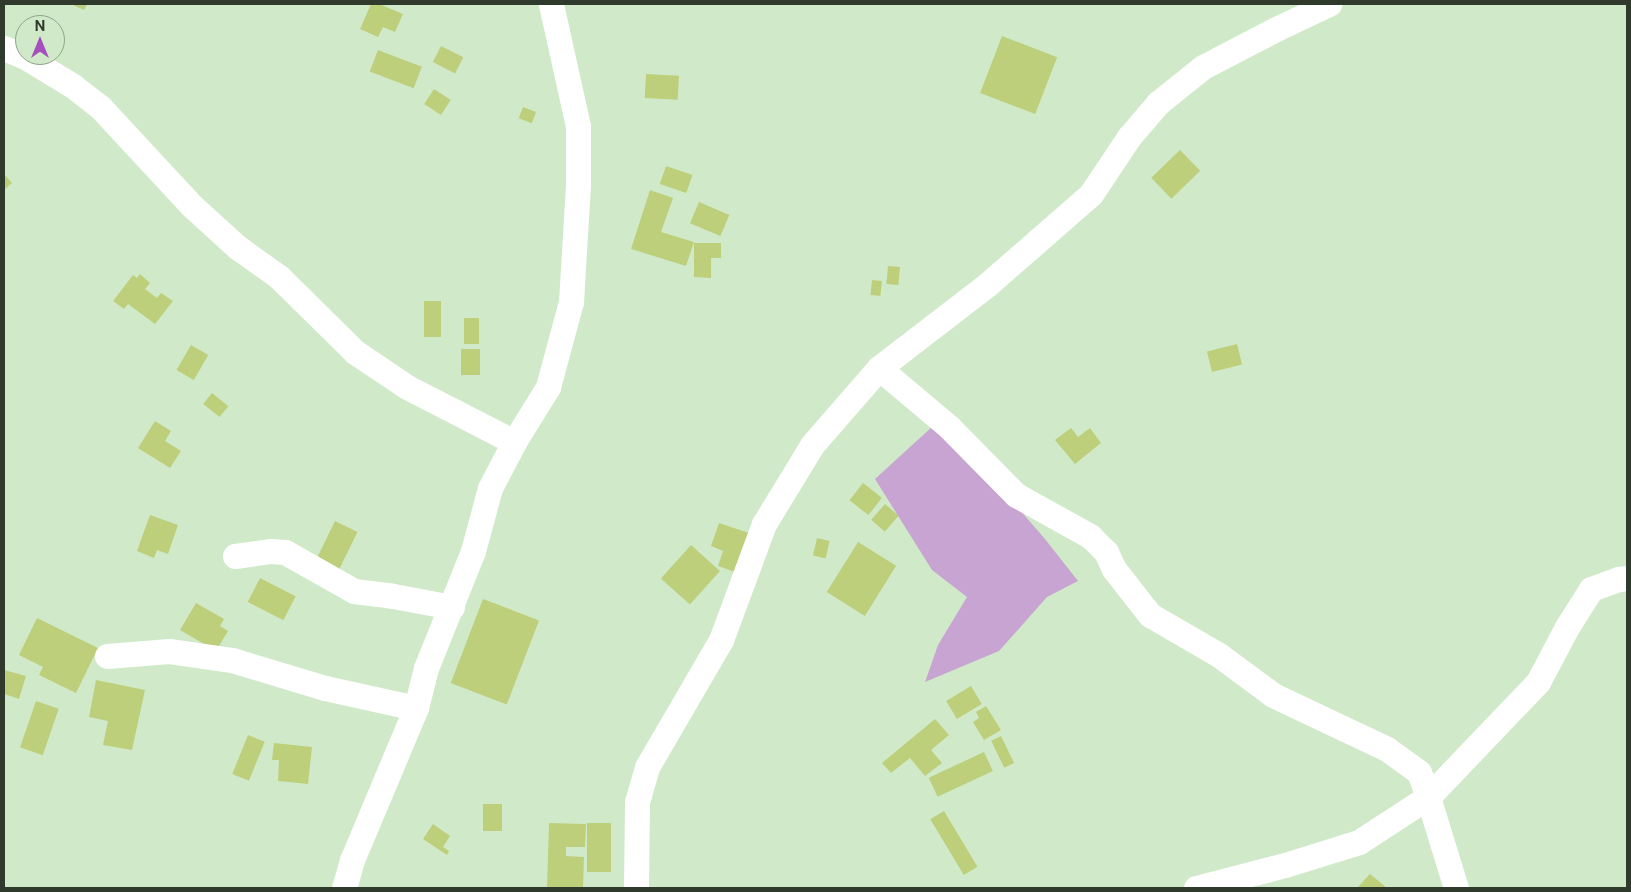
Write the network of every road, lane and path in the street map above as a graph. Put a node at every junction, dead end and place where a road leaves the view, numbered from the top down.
1 (551, 4) edge
2 (1330, 4) edge
3 (4, 48) edge
4 (879, 368) junction
5 (514, 442) junction
6 (235, 556) dead end
7 (1627, 578) edge
8 (452, 607) junction
9 (107, 656) dead end
10 (416, 708) junction
11 (1428, 797) junction
12 (344, 888) edge
13 (636, 888) edge
14 (1196, 888) edge
15 (1456, 888) edge

1 - 5 street
2 - 4 street
3 - 5 street
4 - 11 street
4 - 13 street
5 - 8 street
6 - 8 street
7 - 11 street
8 - 10 street
9 - 10 street
10 - 12 street
11 - 14 street
11 - 15 street

